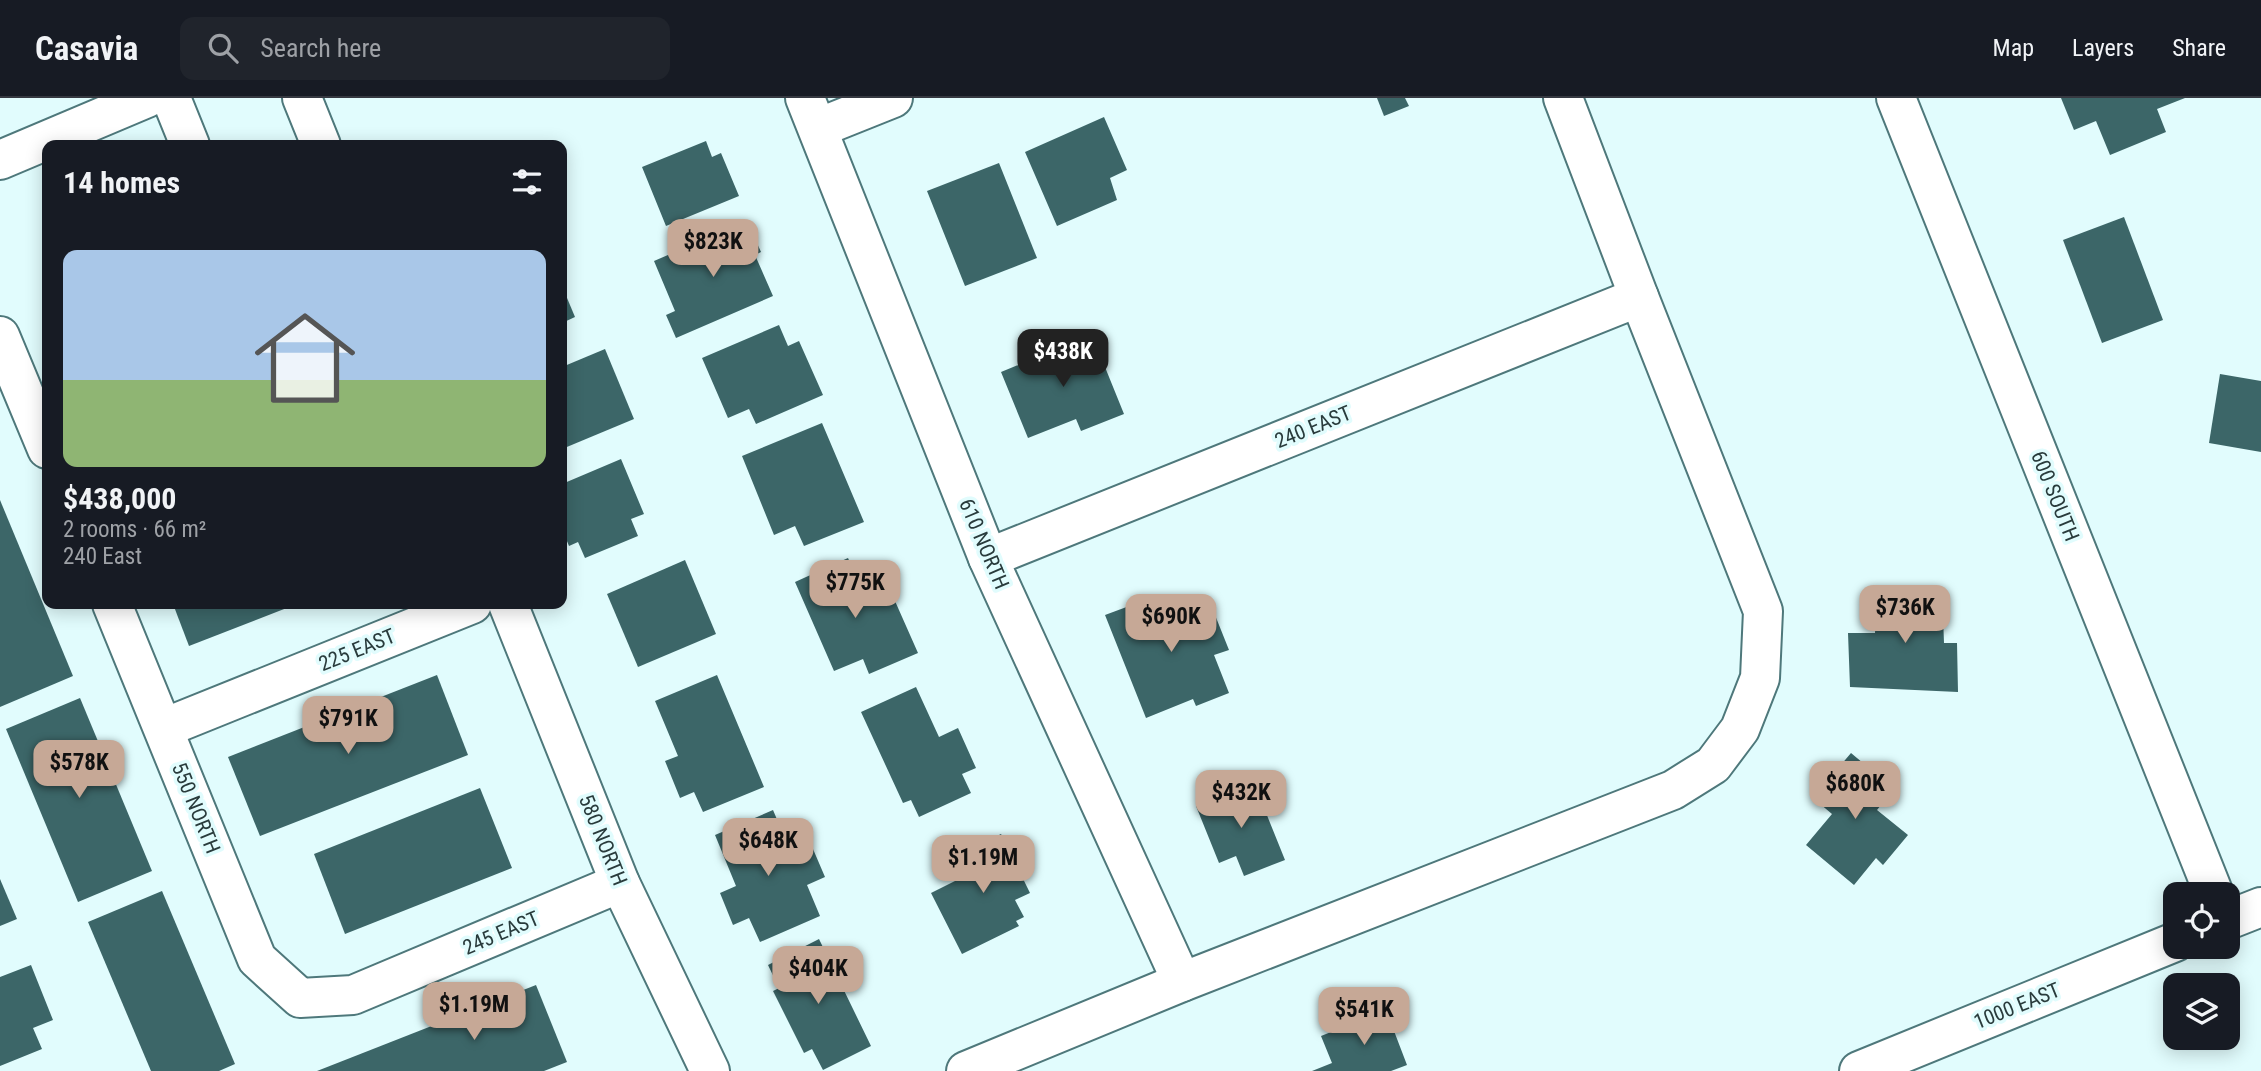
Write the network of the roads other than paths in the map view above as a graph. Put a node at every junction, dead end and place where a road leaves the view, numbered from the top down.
1 (171, 98) edge
2 (302, 98) edge
3 (893, 98) edge
4 (1563, 98) edge
5 (1896, 98) edge
6 (128, 102) edge
7 (812, 113) edge
8 (44, 140) edge
9 (188, 140) edge
10 (319, 140) edge
11 (42, 141) edge
12 (0, 160) edge
13 (1639, 297) junction
14 (0, 336) edge
15 (42, 437) edge
16 (988, 558) junction
17 (114, 609) edge
18 (460, 609) edge
19 (510, 609) edge
20 (164, 728) junction
21 (2209, 882) edge
22 (620, 883) junction
23 (2261, 908) edge
24 (2240, 916) edge
25 (2163, 947) edge
26 (1182, 982) junction
27 (300, 998) joint
28 (710, 1071) edge
29 (966, 1071) edge
30 (1858, 1071) edge

1 - 9 street
2 - 10 street
3 - 7 street
4 - 13 street
5 - 21 street, 600 SOUTH
6 - 8 street
7 - 16 street, 610 NORTH
11 - 12 street
13 - 16 street, 240 EAST
13 - 26 street
14 - 15 street
16 - 26 street, 610 NORTH
17 - 20 street, 550 NORTH
18 - 20 street, 225 EAST
19 - 22 street, 580 NORTH
20 - 27 street, 550 NORTH
22 - 27 street, 245 EAST
22 - 28 street, 580 NORTH
23 - 24 street
25 - 30 street, 1000 EAST
26 - 29 street

